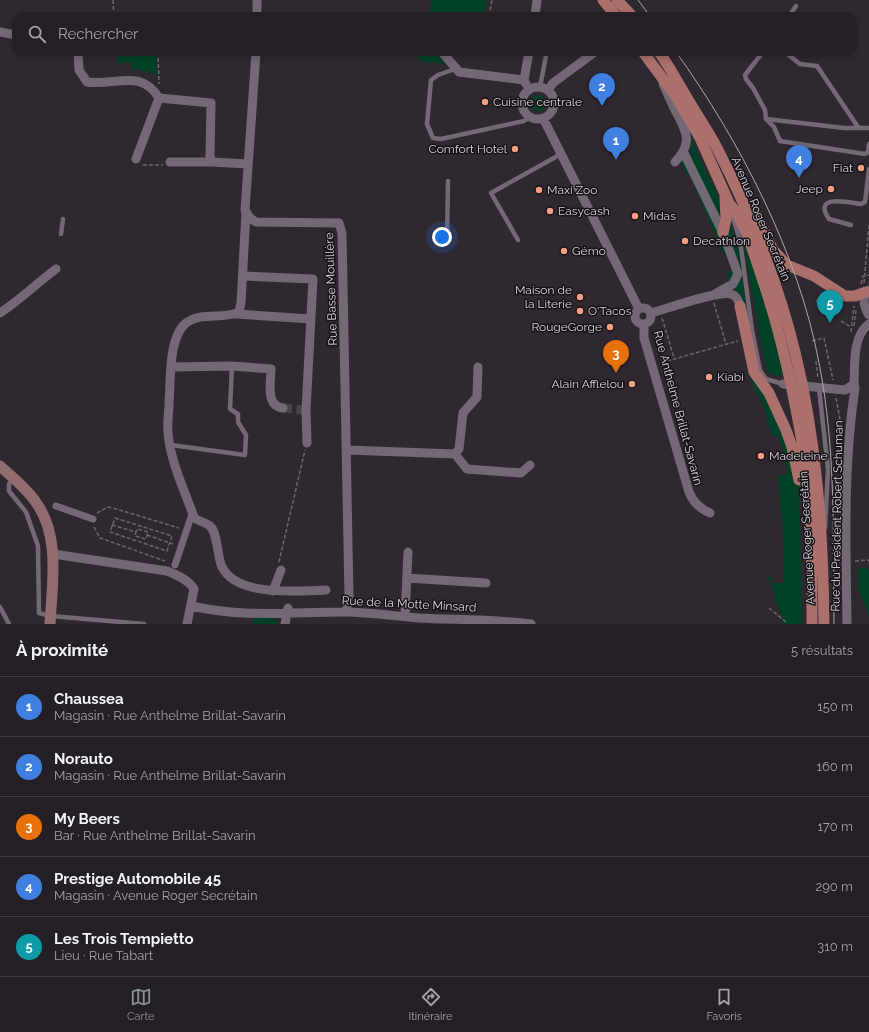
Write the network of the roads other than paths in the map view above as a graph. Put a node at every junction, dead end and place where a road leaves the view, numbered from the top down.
1 (257, 0) edge
2 (537, 0) edge
3 (603, 0) edge
4 (617, 0) edge
5 (796, 6) dead end
6 (257, 12) edge
7 (536, 12) edge
8 (613, 12) edge
9 (628, 12) edge
10 (792, 12) edge
11 (0, 32) edge
12 (12, 34) edge
13 (78, 56) edge
14 (256, 56) edge
15 (445, 56) edge
16 (529, 56) edge
17 (546, 56) dead end
18 (590, 56) edge
19 (646, 56) edge
20 (661, 56) edge
21 (760, 56) edge
22 (790, 56) edge
23 (455, 69) junction
24 (658, 72) junction
25 (527, 84) junction
26 (544, 88) junction
27 (159, 98) junction
28 (530, 117) junction
29 (543, 118) junction
30 (766, 119) junction
31 (703, 124) junction
32 (858, 127) junction
33 (869, 128) edge
34 (869, 144) edge
35 (683, 151) junction
36 (866, 153) junction
37 (561, 154) junction
38 (869, 158) edge
39 (136, 159) road end
40 (170, 162) road end
41 (212, 162) junction
42 (675, 162) dead end
43 (248, 164) junction
44 (869, 169) edge
45 (448, 181) dead end
46 (727, 198) junction
47 (246, 212) junction
48 (63, 219) dead end
49 (851, 225) dead end
50 (723, 233) junction
51 (61, 234) dead end
52 (447, 238) dead end
53 (518, 240) dead end
54 (56, 269) dead end
55 (243, 276) junction
56 (861, 295) edge
57 (714, 298) junction
58 (745, 308) junction
59 (639, 309) junction
60 (651, 313) junction
61 (0, 314) edge
62 (236, 314) junction
63 (869, 315) edge
64 (311, 319) junction
65 (644, 324) junction
66 (869, 324) edge
67 (793, 365) junction
68 (232, 366) junction
69 (478, 366) dead end
70 (171, 367) junction
71 (783, 384) joint
72 (854, 384) junction
73 (819, 388) junction
74 (283, 408) tunnel mouth
75 (307, 443) road end
76 (171, 445) junction
77 (347, 450) junction
78 (455, 454) junction
79 (530, 465) dead end
80 (0, 466) edge
81 (14, 478) junction
82 (56, 506) dead end
83 (710, 513) dead end
84 (192, 514) junction
85 (94, 518) road end
86 (408, 552) dead end
87 (53, 554) junction
88 (822, 560) junction
89 (175, 565) road end
90 (281, 570) road end
91 (407, 578) junction
92 (486, 583) dead end
93 (326, 590) dead end
94 (273, 591) junction
95 (349, 596) junction
96 (192, 606) junction
97 (0, 607) edge
98 (346, 612) junction
99 (286, 614) junction
100 (405, 616) junction
101 (50, 620) edge
102 (9, 624) edge
103 (144, 624) edge
104 (187, 624) edge
105 (285, 624) edge
106 (531, 624) edge
107 (811, 624) edge
108 (824, 624) edge
109 (846, 624) edge

1 - 6 street
2 - 7 street
3 - 8 main road
4 - 9 main road
5 - 10 lane
11 - 12 street
13 - 27 street
14 - 43 street
15 - 23 street
16 - 25 street
17 - 26 lane
18 - 26 street
19 - 24 main road, Avenue Roger Secrétain
20 - 31 main road, Avenue Roger Secrétain
21 - 30 lane
22 - 32 lane
23 - 25 street
23 - 28 lane
24 - 35 street, Avenue Roger Secrétain
24 - 46 main road, Avenue Roger Secrétain
25 - 26 street
25 - 28 street
26 - 29 street
27 - 39 street
27 - 41 street
28 - 29 street
29 - 37 street
30 - 32 lane
30 - 36 lane
31 - 56 main road
31 - 67 main road, Avenue Roger Secrétain
32 - 33 lane
34 - 36 lane
35 - 42 street, Avenue Roger Secrétain
35 - 50 street
36 - 38 lane
37 - 53 lane
37 - 59 street
40 - 41 street
41 - 43 street
43 - 47 street
44 - 49 lane
45 - 52 lane
46 - 50 main road
46 - 58 lane
46 - 67 main road, Avenue Roger Secrétain
47 - 55 street
47 - 77 street, Rue Basse Mouillère
48 - 51 lane
50 - 57 street
54 - 61 street
55 - 62 street
55 - 64 street
56 - 63 street
57 - 58 street
57 - 60 street
58 - 71 lane
58 - 107 main road
59 - 60 street
59 - 65 street
60 - 65 street
62 - 64 street
62 - 70 street
64 - 75 street
65 - 83 street, Rue Anthelme Brillat-Savarin
66 - 72 street, Rue du Président Robert Schuman
67 - 88 main road, Avenue Roger Secrétain
67 - 107 main road, Avenue Roger Secrétain
68 - 70 street
68 - 74 street
68 - 76 lane
69 - 78 street
70 - 76 street
71 - 73 street
72 - 73 street
72 - 109 street, Rue du Président Robert Schuman
73 - 88 lane
76 - 84 street
77 - 78 street
77 - 95 street, Rue Basse Mouillère
78 - 79 street
80 - 81 main road
81 - 87 main road
81 - 101 lane
82 - 85 street
84 - 89 street
84 - 94 street
86 - 91 street
87 - 96 street
87 - 101 main road
88 - 108 main road, Avenue Roger Secrétain
90 - 94 street
91 - 92 street
91 - 100 street
93 - 94 street
95 - 98 street, Rue Basse Mouillère
95 - 99 street, Rue de la Motte Minsard
96 - 99 street, Rue de la Motte Minsard
96 - 104 street
97 - 102 lane
98 - 99 street, Rue de la Motte Minsard
98 - 100 street, Rue de la Motte Minsard
99 - 105 street
100 - 106 street, Rue de la Motte Minsard
101 - 103 lane

